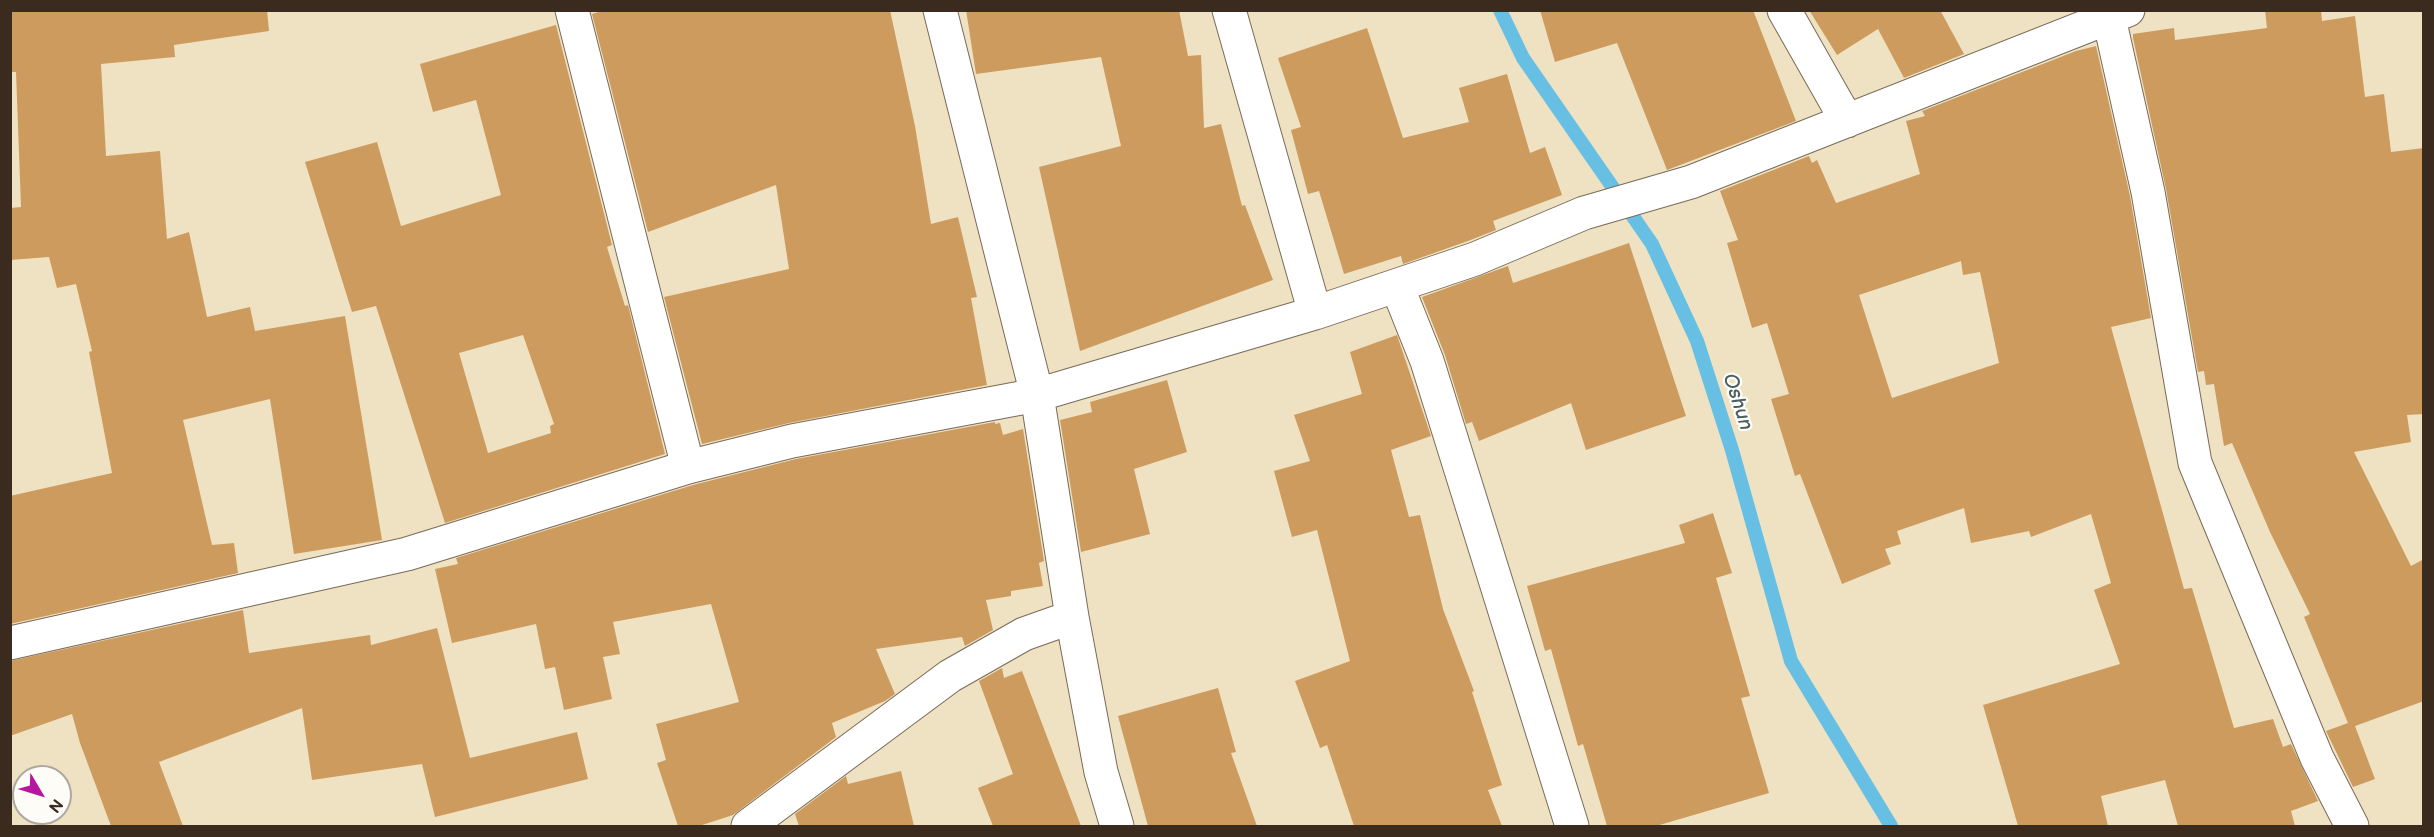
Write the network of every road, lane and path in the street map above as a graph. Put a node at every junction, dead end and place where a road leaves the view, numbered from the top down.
1 (572, 10) edge
2 (940, 10) edge
3 (1229, 10) edge
4 (1784, 10) edge
5 (2119, 14) edge
6 (1846, 122) junction
7 (1397, 286) junction
8 (1315, 313) junction
9 (1037, 395) junction
10 (688, 467) junction
11 (1072, 617) junction
12 (10, 643) edge
13 (748, 826) edge
14 (1117, 826) edge
15 (1572, 826) edge
16 (2352, 826) edge

1 - 10 street
2 - 9 street
3 - 8 street
4 - 6 street
5 - 6 street
5 - 16 street
6 - 7 street
7 - 8 street
7 - 15 street
8 - 9 street
9 - 10 street
9 - 11 street
10 - 12 street
11 - 13 street
11 - 14 street

